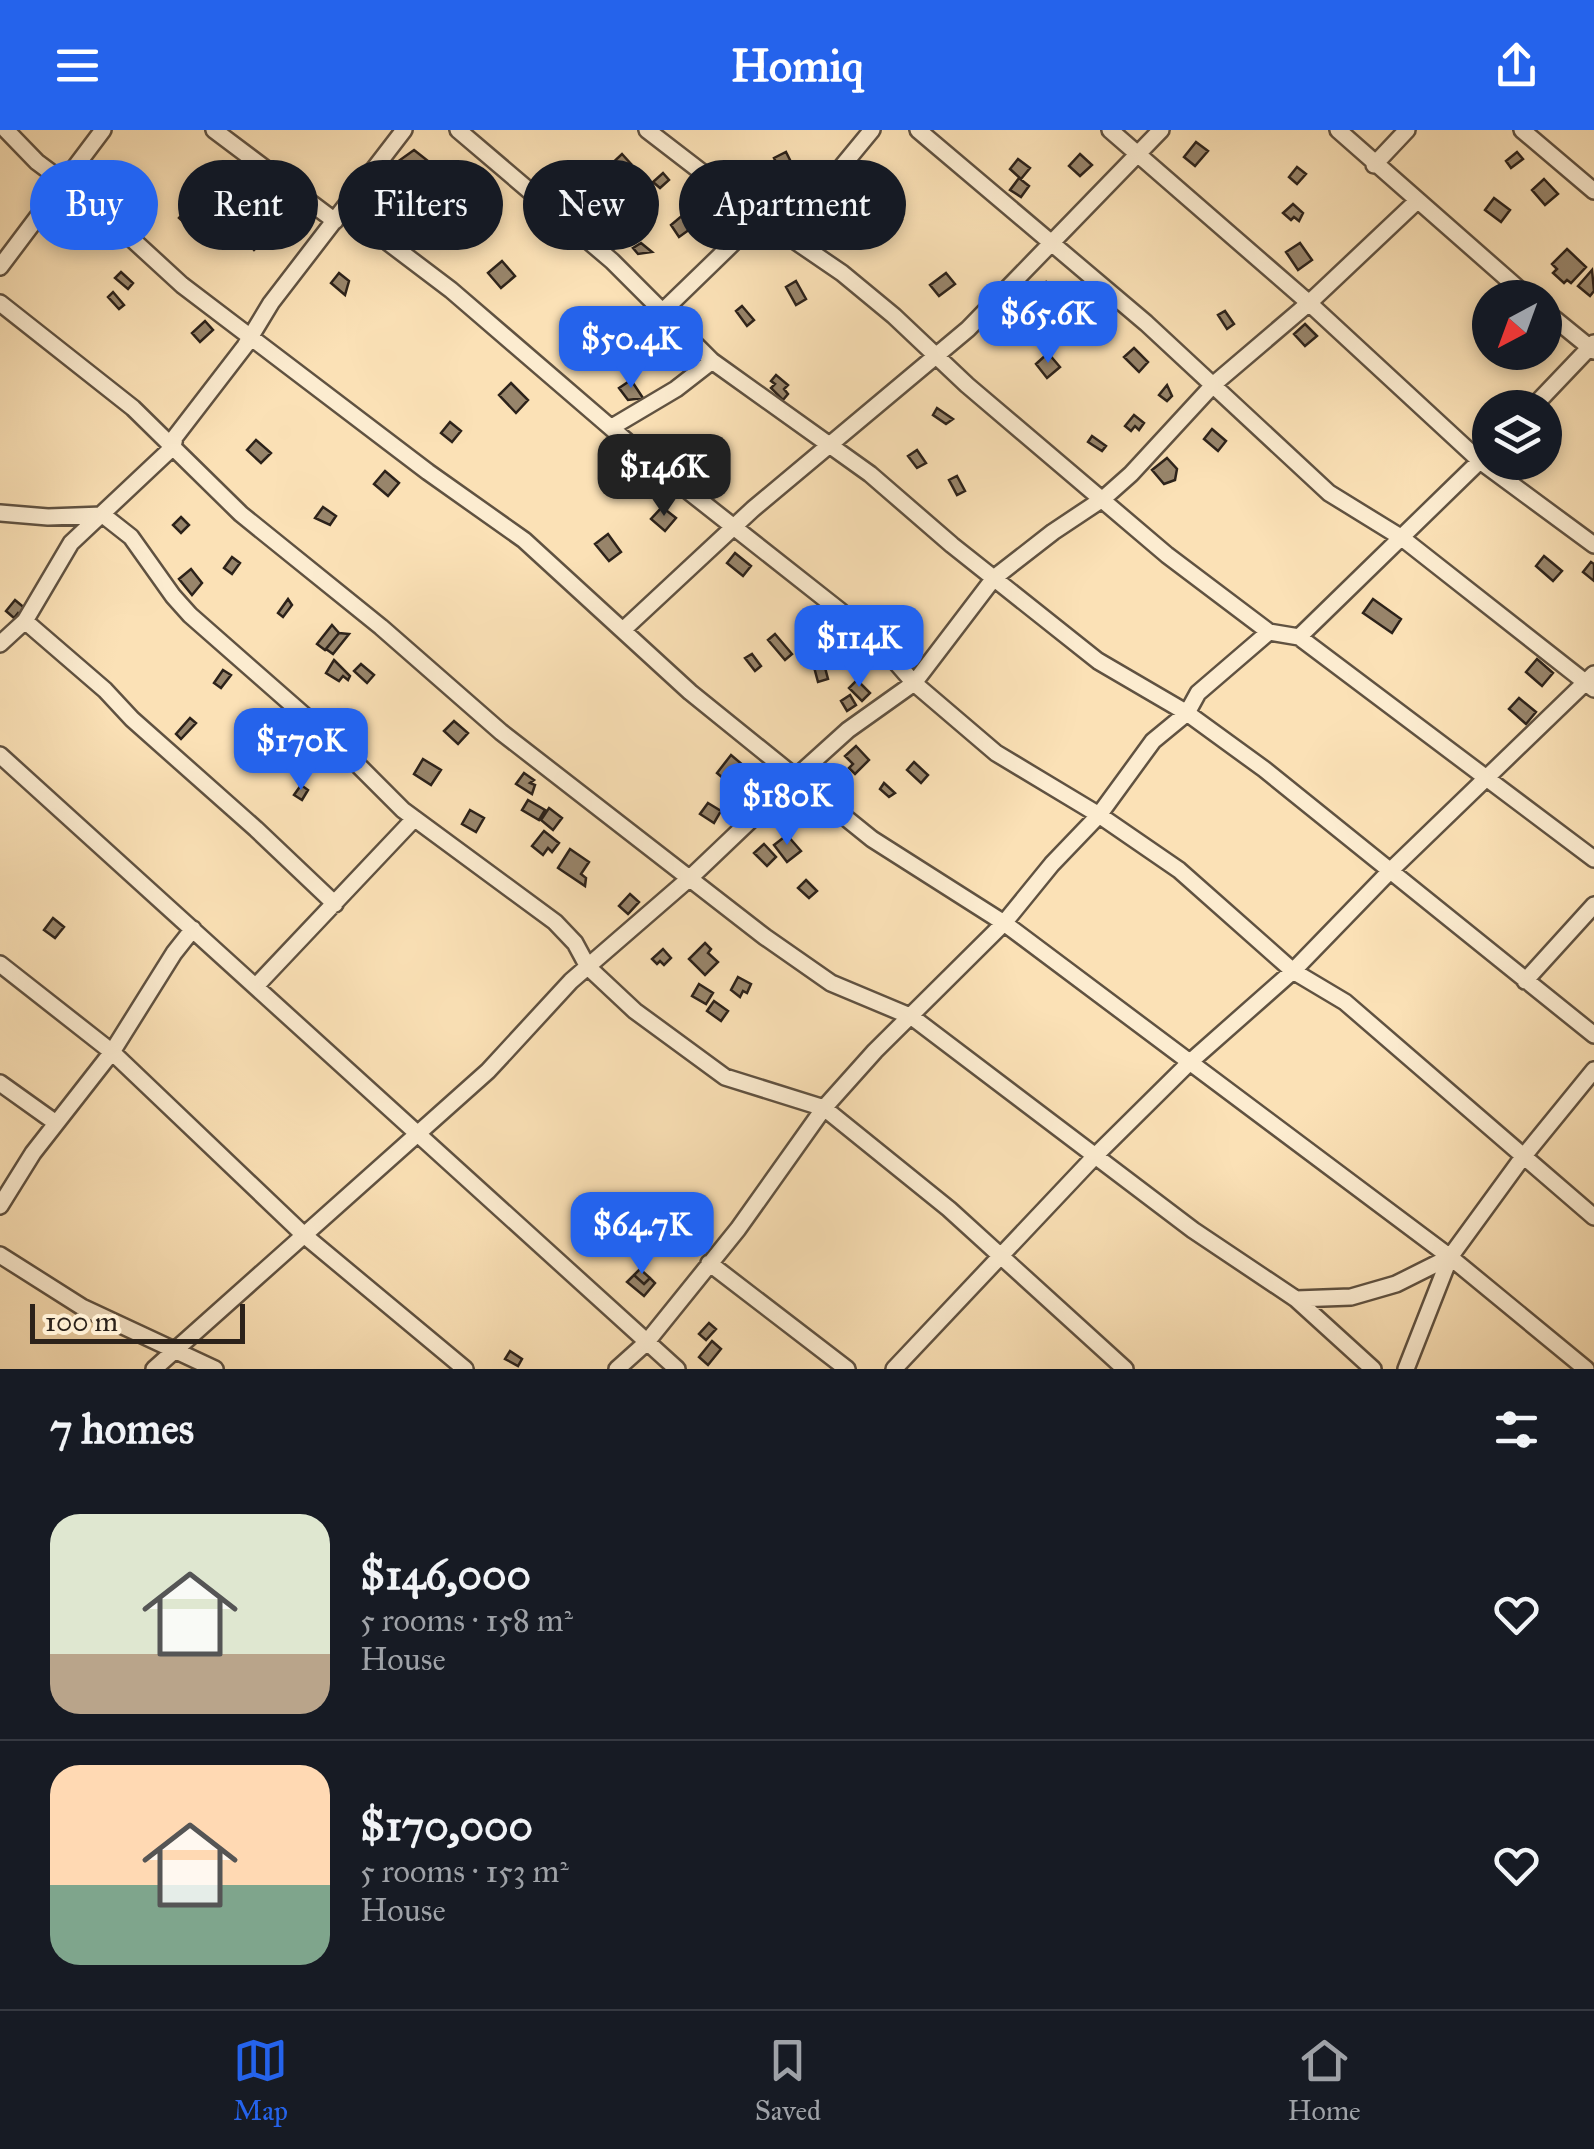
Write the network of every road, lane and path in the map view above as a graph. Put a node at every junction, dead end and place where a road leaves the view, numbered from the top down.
1 (6, 130) edge
2 (103, 130) edge
3 (214, 130) edge
4 (404, 130) edge
5 (458, 130) edge
6 (647, 130) edge
7 (872, 130) edge
8 (918, 130) edge
9 (1110, 130) edge
10 (1161, 130) edge
11 (1338, 130) edge
12 (1407, 130) edge
13 (1522, 130) edge
14 (1138, 155) junction
15 (35, 160) edge
16 (79, 160) edge
17 (381, 160) edge
18 (686, 160) edge
19 (847, 160) edge
20 (1374, 165) junction
21 (1594, 191) edge
22 (1417, 201) junction
23 (338, 214) edge
24 (338, 218) edge
25 (30, 226) edge
26 (1052, 244) junction
27 (144, 250) edge
28 (392, 250) edge
29 (726, 250) edge
30 (810, 250) edge
31 (0, 267) edge
32 (1508, 280) edge
33 (0, 303) edge
34 (1309, 303) junction
35 (662, 312) junction
36 (1562, 324) edge
37 (250, 337) junction
38 (1593, 347) edge
39 (938, 356) junction
40 (712, 361) junction
41 (1214, 384) junction
42 (1550, 390) edge
43 (612, 427) junction
44 (832, 445) junction
45 (1472, 445) edge
46 (172, 447) junction
47 (1472, 469) edge
48 (1514, 480) edge
49 (1104, 498) junction
50 (0, 513) edge
51 (103, 515) junction
52 (734, 527) junction
53 (1402, 538) junction
54 (1594, 545) edge
55 (994, 578) junction
56 (25, 621) junction
57 (623, 630) junction
58 (1270, 632) junction
59 (1299, 637) junction
60 (0, 644) edge
61 (1591, 681) edge
62 (914, 683) junction
63 (1188, 712) junction
64 (0, 754) edge
65 (796, 776) junction
66 (1486, 781) junction
67 (1098, 815) junction
68 (414, 819) junction
69 (1594, 860) edge
70 (1390, 871) junction
71 (690, 878) junction
72 (335, 904) junction
73 (1594, 905) edge
74 (1004, 923) junction
75 (193, 929) junction
76 (0, 964) edge
77 (588, 967) junction
78 (1293, 971) junction
79 (1526, 980) junction
80 (257, 985) junction
81 (912, 1017) junction
82 (1594, 1035) edge
83 (112, 1052) junction
84 (1190, 1062) junction
85 (1594, 1070) edge
86 (0, 1083) edge
87 (824, 1108) junction
88 (56, 1123) junction
89 (418, 1130) junction
90 (1096, 1155) junction
91 (1523, 1157) junction
92 (0, 1206) edge
93 (1594, 1217) edge
94 (304, 1235) junction
95 (1001, 1254) junction
96 (0, 1255) edge
97 (1450, 1256) junction
98 (709, 1263) junction
99 (1296, 1299) junction
100 (646, 1343) junction
101 (174, 1348) junction
102 (154, 1369) edge
103 (214, 1369) edge
104 (465, 1369) edge
105 (618, 1369) edge
106 (678, 1369) edge
107 (848, 1369) edge
108 (894, 1369) edge
109 (1125, 1369) edge
110 (1373, 1369) edge
111 (1406, 1369) edge
112 (1586, 1369) edge

1 - 15 street
2 - 16 street
3 - 23 street
4 - 17 street
5 - 35 street
6 - 18 street
7 - 19 street
8 - 26 street
9 - 14 street
10 - 14 street
11 - 20 street
12 - 20 street
13 - 21 street
14 - 26 street
14 - 34 street
20 - 22 street
22 - 32 street
22 - 34 street
24 - 37 street
25 - 31 street
26 - 39 street
26 - 41 street
27 - 37 street
28 - 43 street
29 - 35 street
30 - 39 street
33 - 46 street
34 - 41 street
34 - 45 street
35 - 40 street
36 - 38 street
37 - 46 street
37 - 57 street
38 - 42 street
39 - 44 street
39 - 49 street
40 - 43 street
40 - 44 street
41 - 49 street
41 - 53 street
43 - 52 street
44 - 52 street
44 - 55 street
46 - 51 street
46 - 71 street
47 - 53 street
48 - 54 street
49 - 55 street
49 - 58 street
50 - 51 street
51 - 56 street
51 - 68 street
52 - 57 street
52 - 62 street
53 - 59 street
53 - 61 street
55 - 62 street
55 - 63 street
56 - 60 street
56 - 72 street
57 - 65 street
58 - 59 street
58 - 63 street
59 - 66 street
61 - 66 street
62 - 65 street
62 - 67 street
63 - 67 street
63 - 70 street
64 - 75 street
65 - 71 street
65 - 74 street
66 - 69 street
66 - 70 street
67 - 74 street
67 - 78 street
68 - 72 street
68 - 77 street
70 - 78 street
70 - 79 street
71 - 77 street
71 - 81 street
72 - 80 street
73 - 79 street
74 - 81 street
74 - 84 street
75 - 80 street
75 - 83 street
76 - 83 street
77 - 87 street
77 - 89 street
78 - 84 street
78 - 91 street
79 - 82 street
80 - 89 street
81 - 87 street
81 - 90 street
83 - 88 street
83 - 94 street
84 - 90 street
84 - 97 street
85 - 91 street
86 - 88 street
87 - 95 street
87 - 98 street
88 - 92 street
89 - 94 street
89 - 100 street
90 - 95 street
90 - 99 street
91 - 93 street
91 - 97 street
94 - 101 street
94 - 104 street
95 - 108 street
95 - 109 street
96 - 101 street
97 - 99 street
97 - 111 street
97 - 112 street
98 - 100 street
98 - 107 street
99 - 110 street
100 - 105 street
100 - 106 street
101 - 102 street
101 - 103 street

